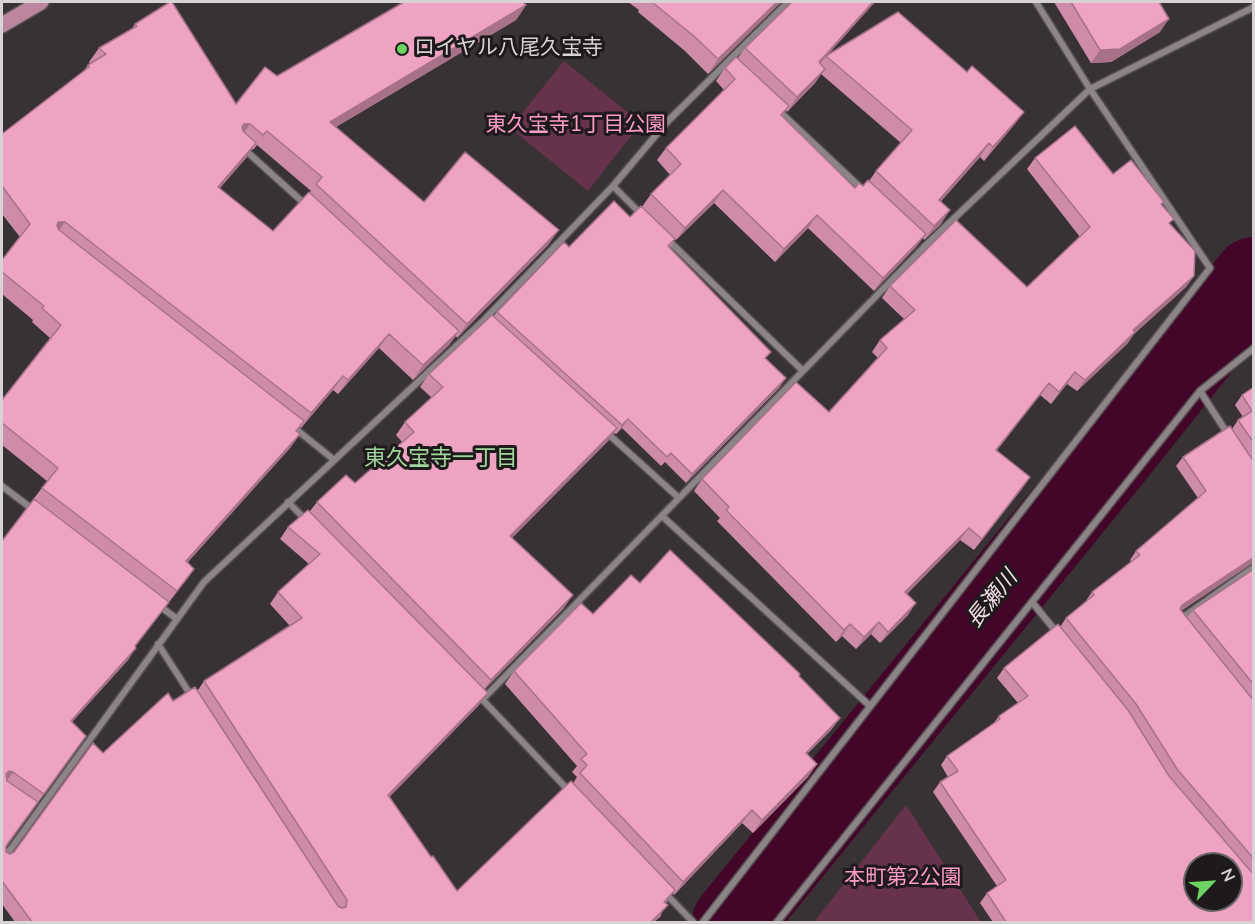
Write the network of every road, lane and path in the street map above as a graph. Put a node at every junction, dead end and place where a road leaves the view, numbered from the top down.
1 (41, 2) edge
2 (788, 2) edge
3 (1036, 2) edge
4 (1254, 8) edge
5 (2, 25) edge
6 (727, 63) junction
7 (736, 70) edge
8 (1090, 89) junction
9 (770, 103) edge
10 (237, 142) edge
11 (613, 186) junction
12 (864, 191) edge
13 (313, 211) edge
14 (646, 218) edge
15 (662, 234) edge
16 (916, 239) edge
17 (924, 247) junction
18 (483, 321) junction
19 (492, 329) edge
20 (448, 337) edge
21 (457, 345) junction
22 (1254, 348) edge
23 (803, 371) junction
24 (1200, 391) junction
25 (289, 424) edge
26 (598, 426) edge
27 (1236, 446) edge
28 (333, 459) junction
29 (2, 486) edge
30 (679, 498) junction
31 (288, 502) junction
32 (38, 514) edge
33 (662, 516) junction
34 (312, 526) edge
35 (1254, 567) edge
36 (149, 598) edge
37 (1032, 602) junction
38 (177, 619) junction
39 (1186, 628) edge
40 (1060, 637) edge
41 (158, 644) junction
42 (474, 692) edge
43 (482, 700) junction
44 (197, 705) edge
45 (870, 706) junction
46 (572, 794) edge
47 (28, 806) edge
48 (36, 812) junction
49 (2, 861) edge
50 (661, 888) edge
51 (693, 922) edge
52 (703, 922) edge
53 (777, 922) edge

1 - 5 main road
2 - 6 street
3 - 8 street
4 - 8 street
6 - 7 street
6 - 11 street
8 - 17 street
8 - 45 street
9 - 12 street
10 - 13 street
11 - 14 street
11 - 18 street
15 - 23 street
16 - 17 street
17 - 23 street
18 - 19 street
18 - 21 street
20 - 21 street
21 - 28 street
22 - 24 street
23 - 30 street
24 - 27 street
24 - 37 street
25 - 28 street
26 - 30 street
28 - 31 street
29 - 32 street
30 - 33 street
31 - 34 street
31 - 38 street
33 - 43 street
33 - 45 street
35 - 39 street
36 - 38 street
37 - 40 street
37 - 53 street
38 - 41 street
41 - 44 street
41 - 48 street
42 - 43 street
43 - 46 street
45 - 52 street
47 - 48 street
48 - 49 street
50 - 51 street

